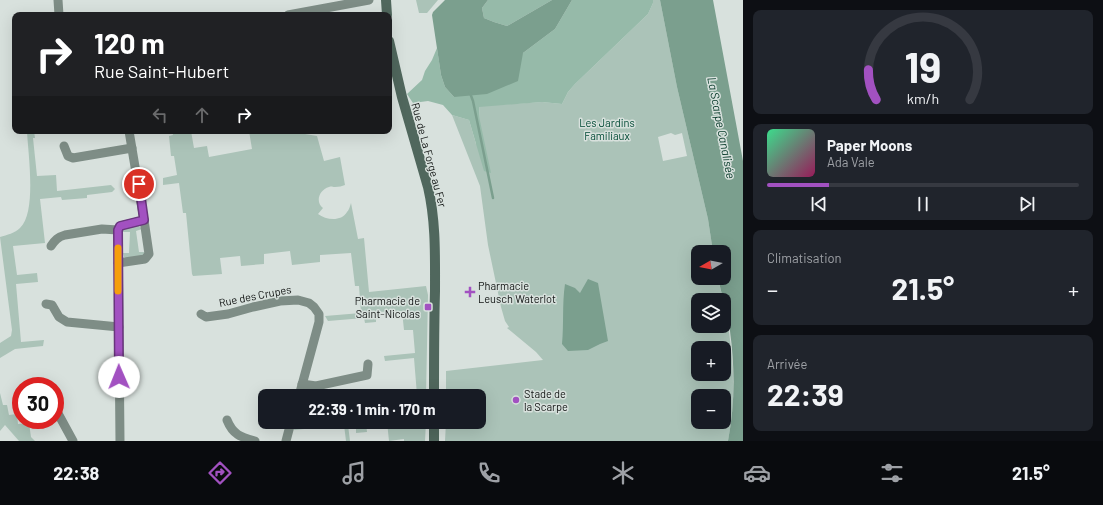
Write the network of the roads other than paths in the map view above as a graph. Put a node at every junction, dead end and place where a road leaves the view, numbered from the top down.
1 (58, 0) edge
2 (369, 0) edge
3 (386, 0) edge
4 (59, 12) edge
5 (304, 12) edge
6 (387, 12) edge
7 (392, 54) edge
8 (130, 134) edge
9 (64, 146) dead end
10 (132, 148) junction
11 (144, 220) junction
12 (118, 230) junction
13 (51, 246) dead end
14 (118, 262) junction
15 (46, 304) dead end
16 (201, 314) dead end
17 (119, 327) junction
18 (368, 364) dead end
19 (302, 384) junction
20 (301, 389) edge
21 (434, 389) edge
22 (227, 420) dead end
23 (64, 424) edge
24 (289, 429) edge
25 (434, 429) edge
26 (73, 441) edge
27 (120, 441) edge
28 (255, 441) edge
29 (286, 441) edge
30 (434, 441) edge

1 - 4 street
2 - 5 street
3 - 6 main road
7 - 21 main road, Rue de La Forge au Fer
8 - 10 street
9 - 10 street
10 - 11 street
11 - 12 street
11 - 14 street
12 - 13 street
12 - 14 street
14 - 17 street
15 - 17 street
16 - 19 street, Rue des Crupes
17 - 27 street
18 - 19 street
19 - 20 street, Rue des Crupes
22 - 28 street
23 - 26 street
24 - 29 street
25 - 30 main road

